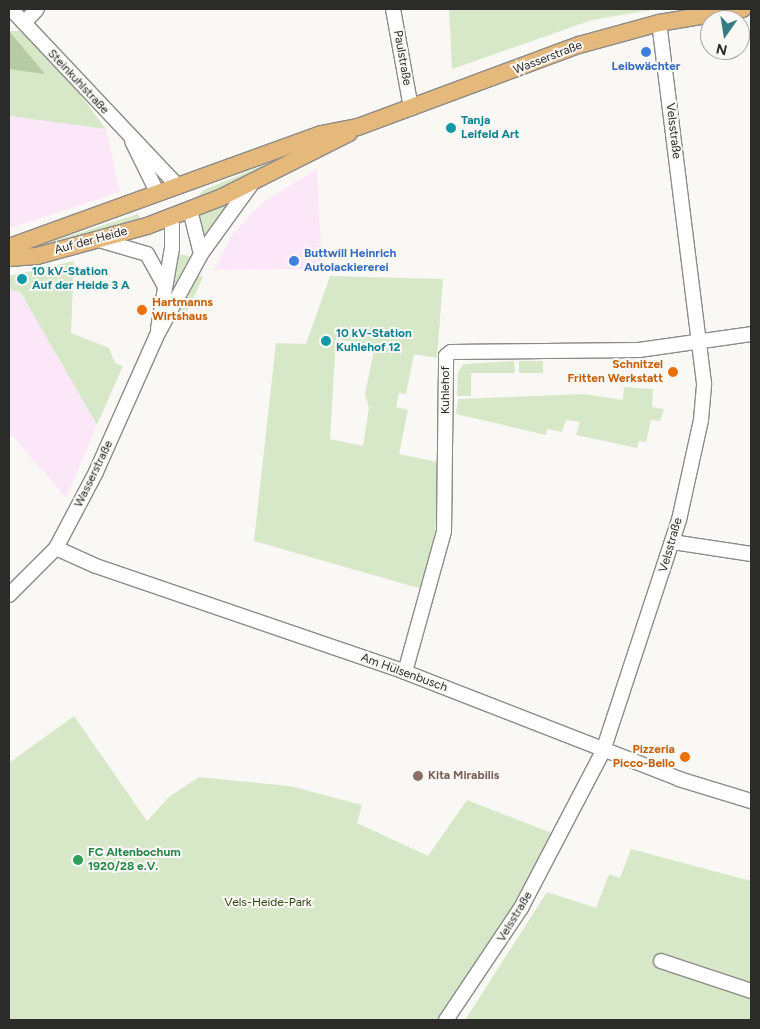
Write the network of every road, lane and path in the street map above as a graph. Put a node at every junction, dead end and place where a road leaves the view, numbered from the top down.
1 (11, 9) edge
2 (37, 9) edge
3 (393, 9) edge
4 (732, 9) edge
5 (24, 23) junction
6 (659, 23) junction
7 (411, 108) junction
8 (358, 128) junction
9 (132, 140) junction
10 (253, 182) junction
11 (178, 186) junction
12 (158, 194) junction
13 (190, 210) junction
14 (172, 216) junction
15 (99, 240) junction
16 (9, 247) edge
17 (201, 254) junction
18 (9, 258) edge
19 (164, 285) junction
20 (751, 334) edge
21 (156, 337) junction
22 (699, 344) junction
23 (672, 542) junction
24 (56, 548) junction
25 (751, 554) edge
26 (9, 595) edge
27 (405, 672) junction
28 (603, 751) junction
29 (751, 801) edge
30 (661, 961) dead end
31 (751, 991) edge
32 (446, 1020) edge

1 - 5 street, Steinkuhlstraße
2 - 5 street
3 - 7 street, Paulstraße
4 - 6 main road, Wasserstraße
5 - 9 street, Steinkuhlstraße
6 - 7 main road, Wasserstraße
6 - 22 street, Velsstraße
7 - 8 main road, Wasserstraße
8 - 10 main road, Wasserstraße
8 - 11 main road, Wasserstraße
9 - 11 street, Steinkuhlstraße
9 - 12 street, Steinkuhlstraße
10 - 13 main road, Wasserstraße
10 - 17 street, Wasserstraße
11 - 12 main road, Wasserstraße
11 - 13 main road
12 - 14 main road
12 - 16 main road, Auf der Heide
13 - 14 main road, Wasserstraße
13 - 17 street
14 - 15 main road, Auf der Heide
14 - 19 street, Wasserstraße
15 - 18 main road, Auf der Heide
15 - 19 street
17 - 21 street, Wasserstraße
19 - 21 street, Wasserstraße
20 - 22 street
21 - 24 street, Wasserstraße
22 - 23 street, Velsstraße
22 - 27 street, Kuhlehof
23 - 25 street
23 - 28 street, Velsstraße
24 - 26 street, Wasserstraße
24 - 27 street, Am Hülsenbusch
27 - 28 street, Am Hülsenbusch
28 - 29 street, Am Hülsenbusch
28 - 32 street, Velsstraße
30 - 31 street

